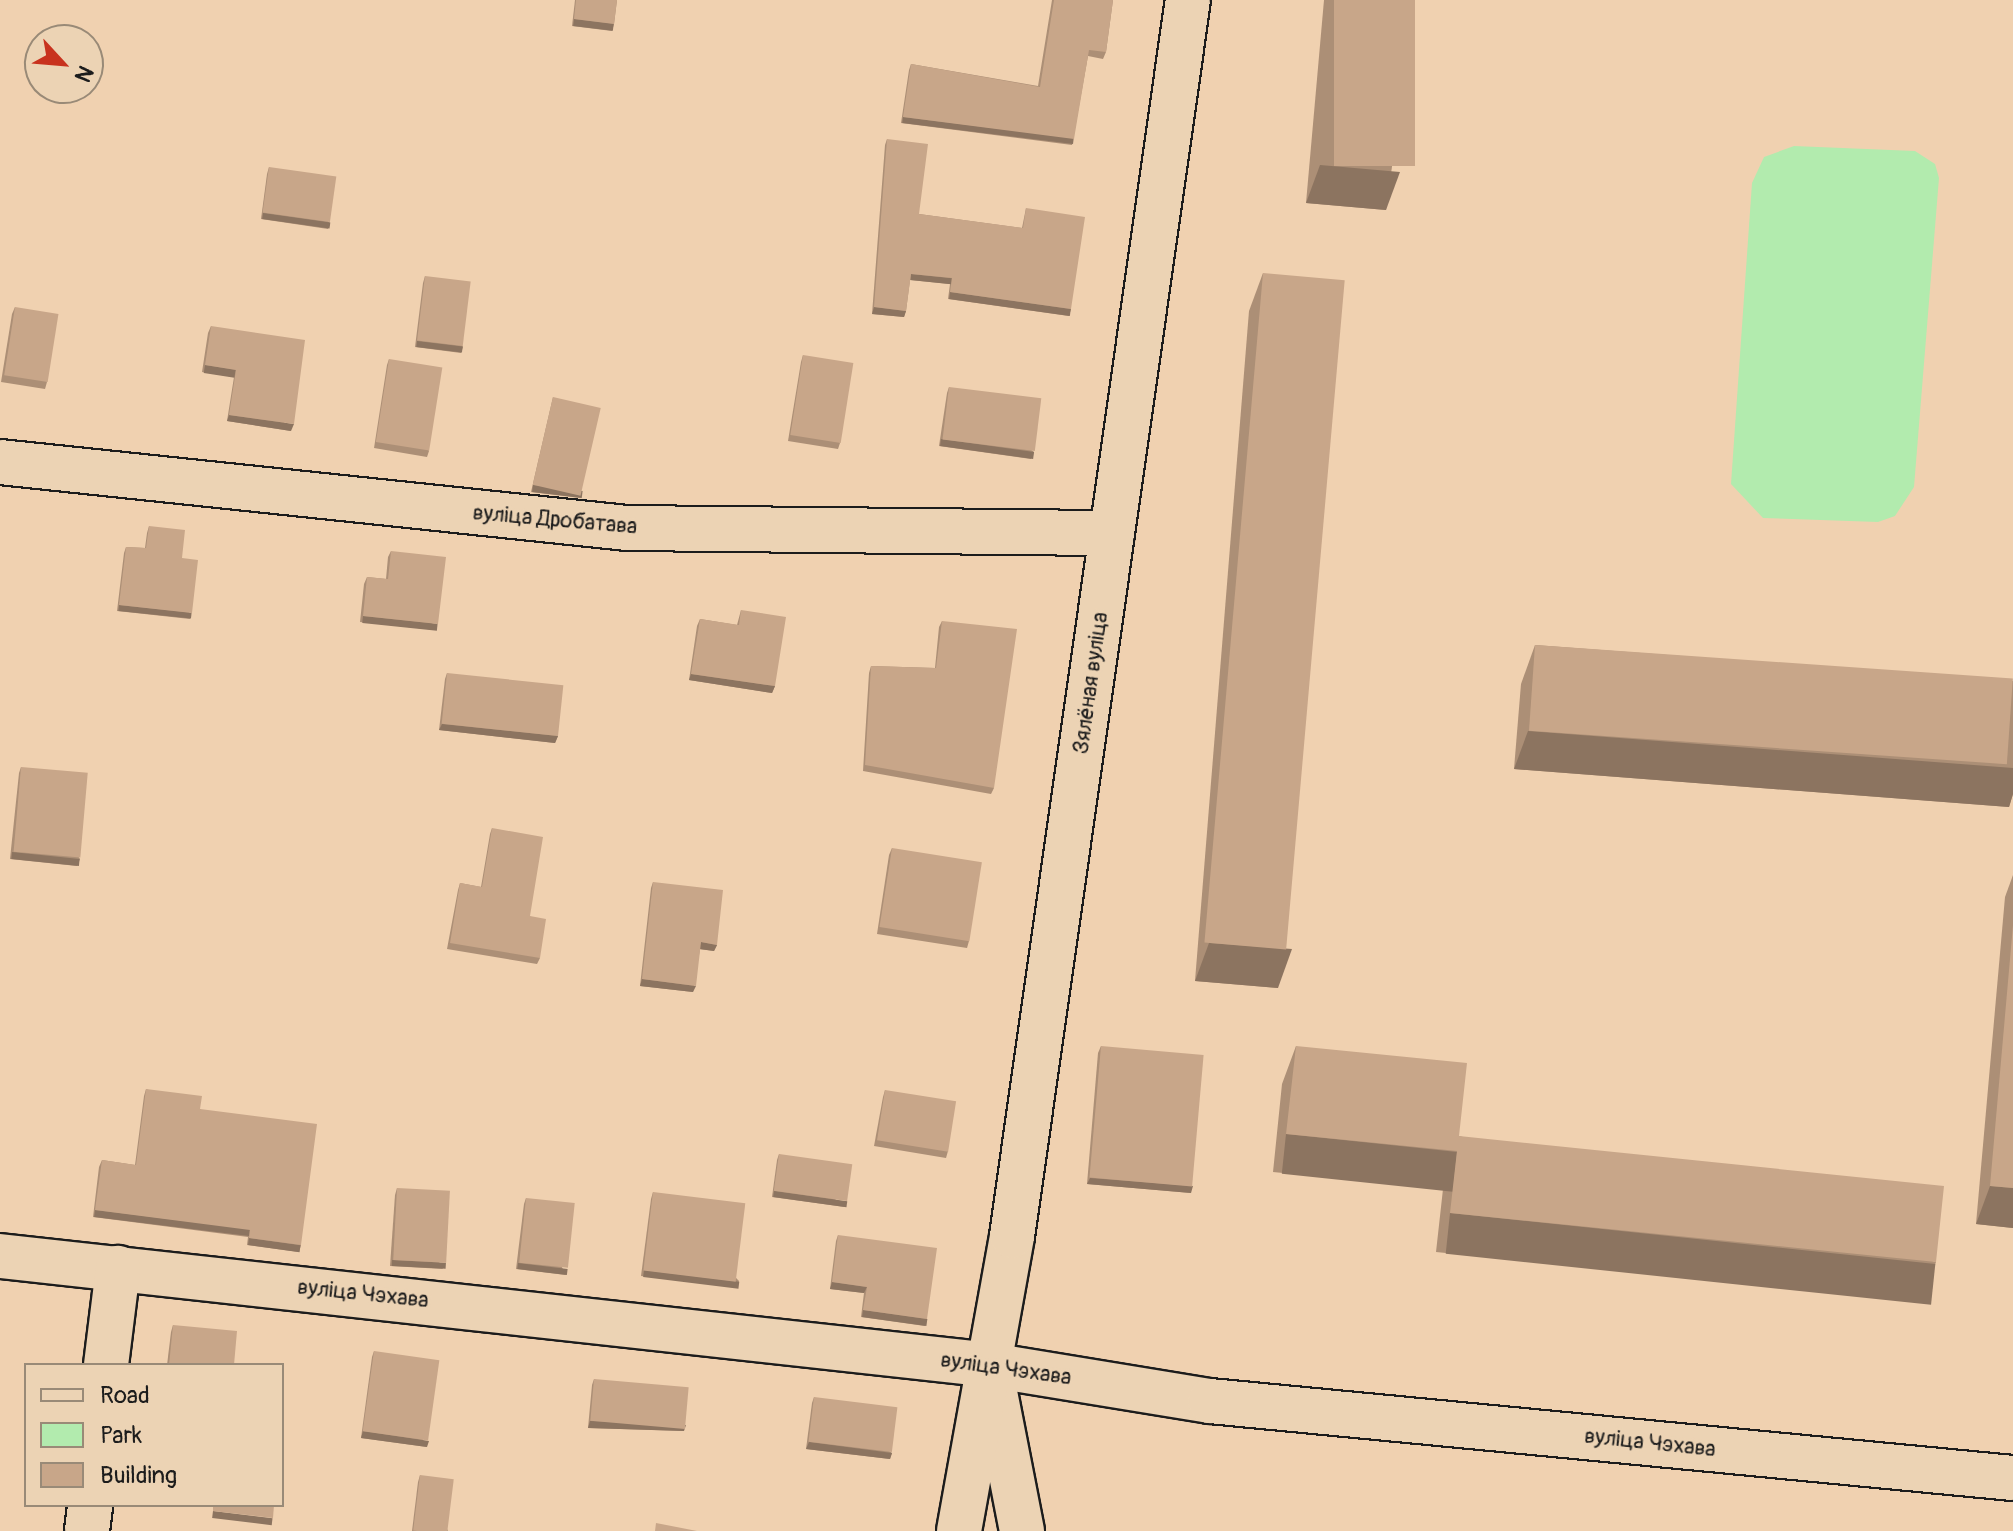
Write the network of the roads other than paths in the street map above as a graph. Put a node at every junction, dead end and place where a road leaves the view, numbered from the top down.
1 (1188, 0) edge
2 (0, 462) edge
3 (1112, 533) junction
4 (0, 1256) edge
5 (118, 1268) junction
6 (106, 1363) edge
7 (990, 1365) junction
8 (2013, 1478) edge
9 (90, 1507) edge
10 (87, 1531) edge
11 (959, 1531) edge
12 (1022, 1531) edge

1 - 3 street, Зялёная вуліца
2 - 3 street, вуліца Дробатава
3 - 7 street, Зялёная вуліца
4 - 5 street, вуліца Чэхава
5 - 6 street
5 - 7 street, вуліца Чэхава
7 - 8 street, вуліца Чэхава
7 - 11 street, Зялёная вуліца
7 - 12 street, Зялёная вуліца
9 - 10 street

